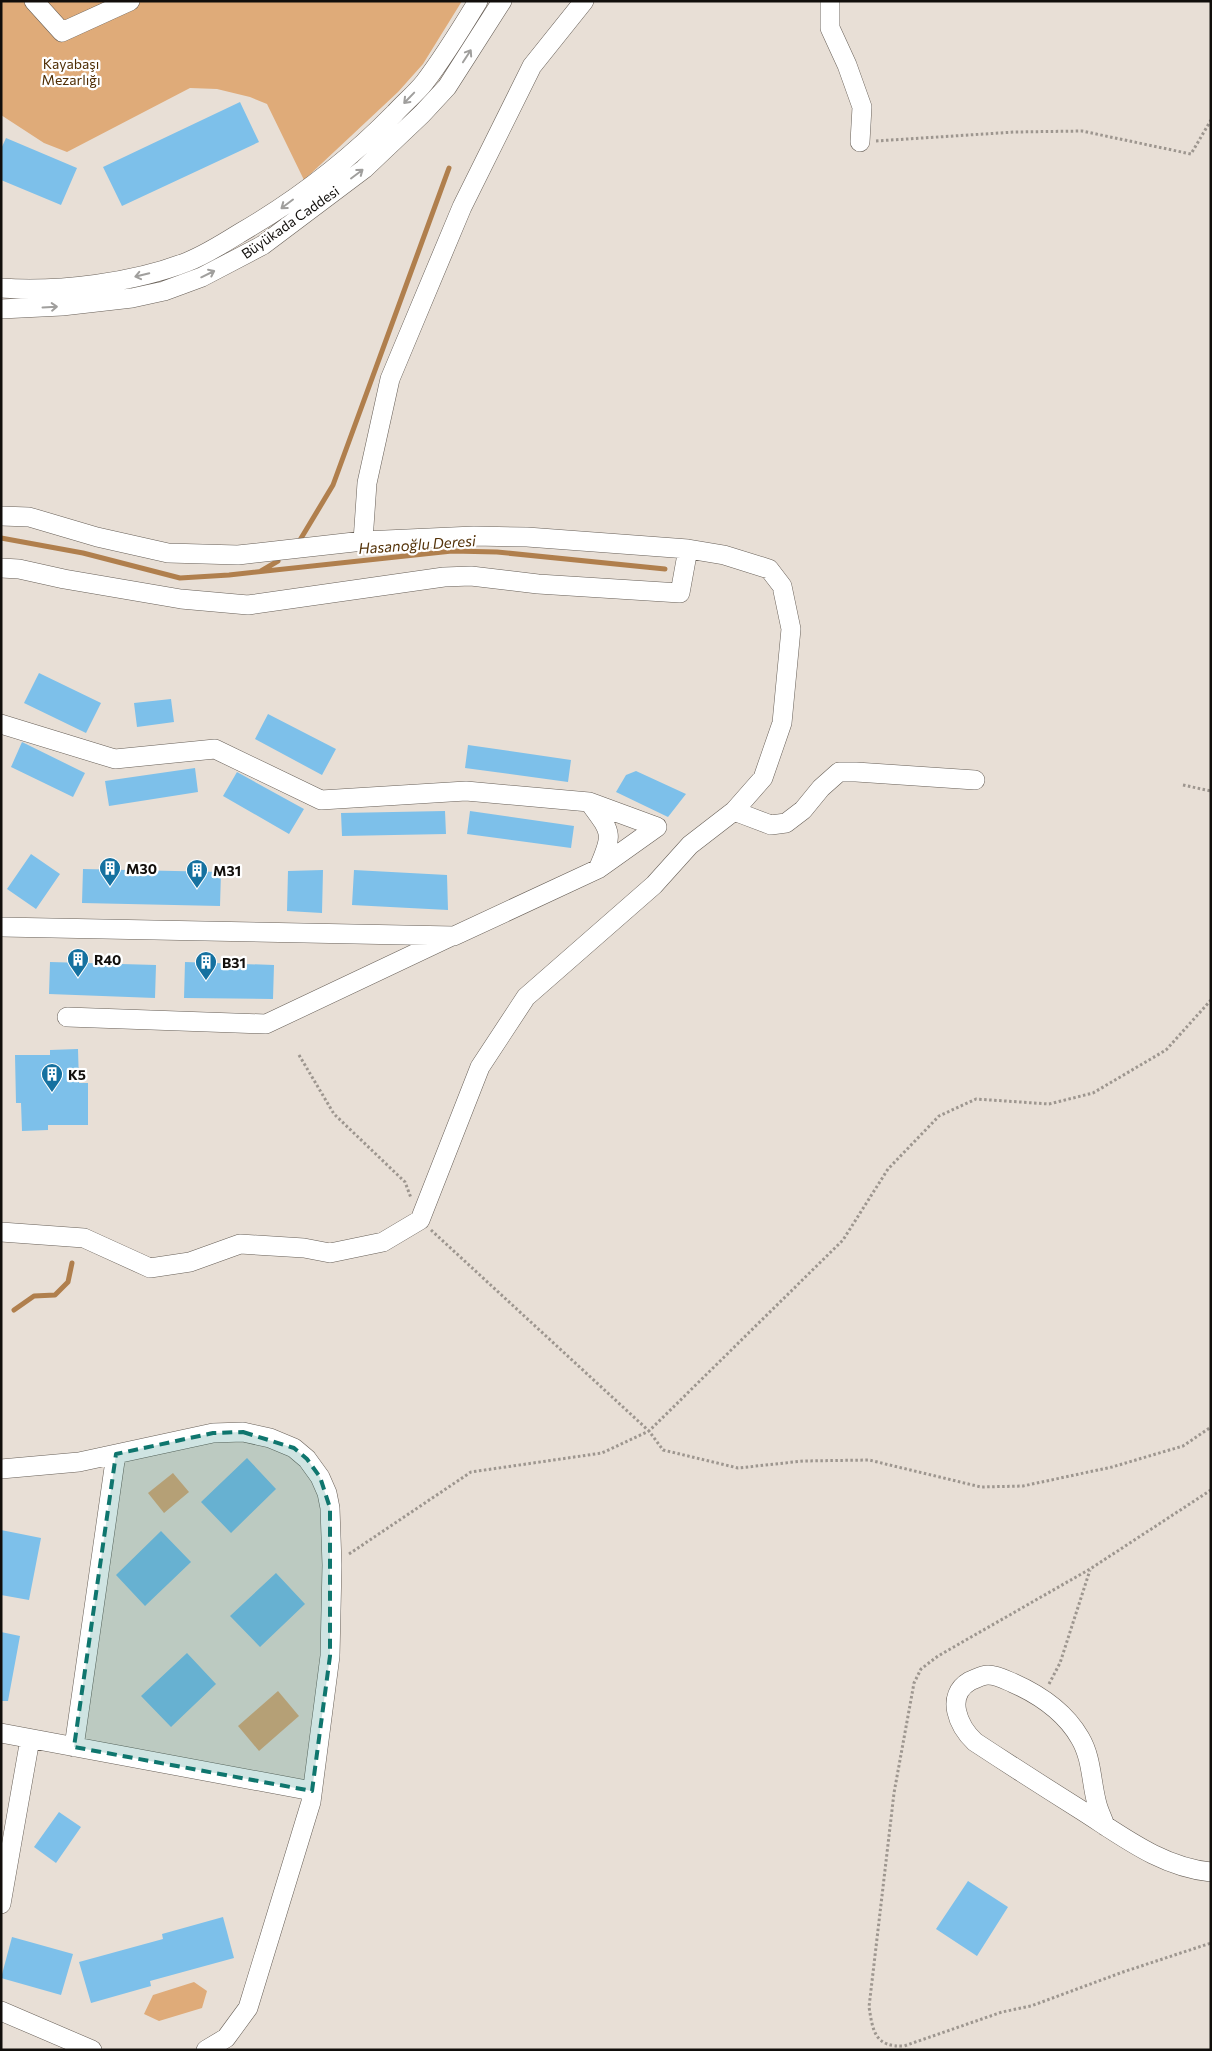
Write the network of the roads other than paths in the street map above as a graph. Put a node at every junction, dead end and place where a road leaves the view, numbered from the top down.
1 (34, 1) edge
2 (130, 1) edge
3 (478, 1) edge
4 (502, 1) edge
5 (584, 1) edge
6 (830, 1) edge
7 (860, 142) road end
8 (1, 288) edge
9 (1, 309) edge
10 (1, 516) edge
11 (363, 541) junction
12 (688, 549) junction
13 (1, 568) edge
14 (1, 724) edge
15 (974, 780) dead end
16 (589, 802) junction
17 (734, 810) junction
18 (598, 869) junction
19 (1, 927) edge
20 (454, 936) junction
21 (67, 1017) dead end
22 (1, 1232) edge
23 (116, 1454) junction
24 (1, 1468) edge
25 (1, 1733) edge
26 (30, 1739) junction
27 (74, 1747) junction
28 (312, 1791) junction
29 (1105, 1826) junction
30 (1211, 1872) edge
31 (1, 1904) edge
32 (1, 2011) edge
33 (92, 2050) edge
34 (206, 2050) edge

1 - 2 street
3 -> 8 street, Büyükada Caddesi
9 -> 4 street, Büyükada Caddesi
5 - 11 street
6 - 7 street
10 - 11 street
11 - 12 street
12 - 13 street
12 - 17 street
14 - 16 street
15 - 17 street
16 - 18 street
16 - 18 street
17 - 22 street
18 - 20 street
19 - 20 street
20 - 21 street
23 - 24 street
23 - 27 street
23 - 28 street
25 - 26 street
26 - 27 street
26 - 31 street
27 - 28 street
28 - 34 street
29 - 29 street
29 - 30 street
32 - 33 street

